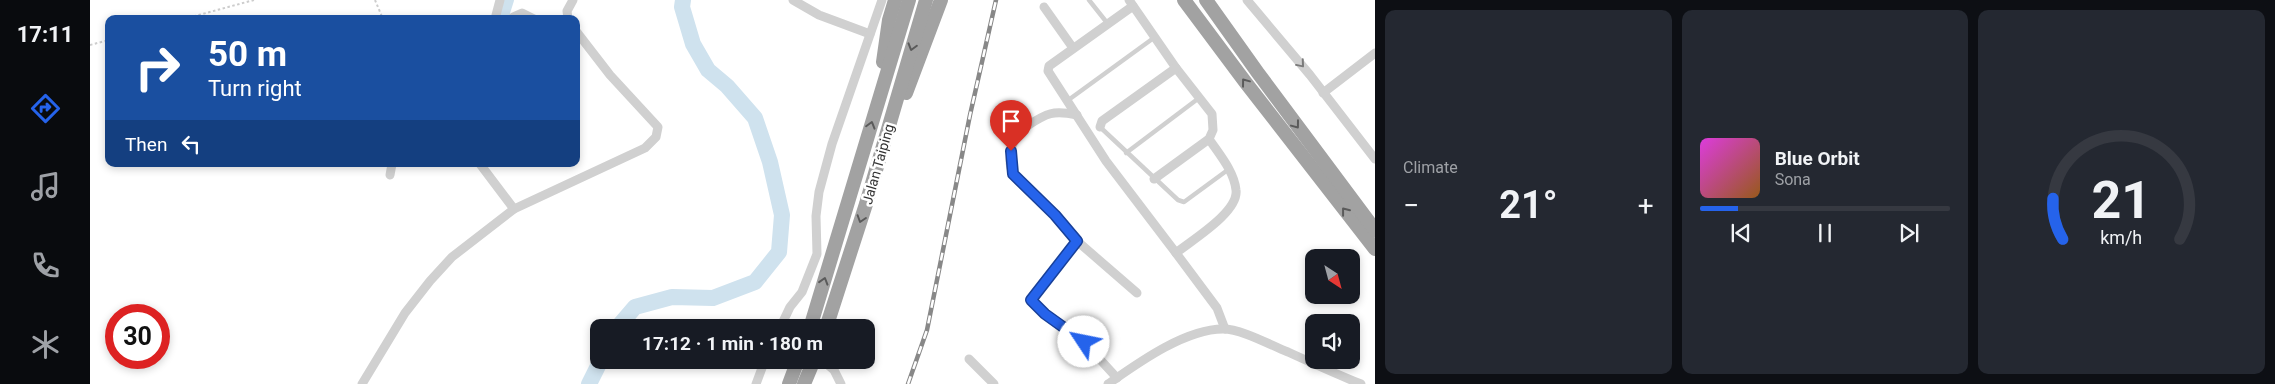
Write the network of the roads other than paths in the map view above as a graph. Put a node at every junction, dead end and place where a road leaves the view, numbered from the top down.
1 (500, 0) edge
2 (573, 0) edge
3 (793, 0) edge
4 (882, 0) edge
5 (895, 0) edge
6 (909, 0) edge
7 (926, 0) edge
8 (941, 0) edge
9 (1089, 0) edge
10 (1184, 0) edge
11 (1206, 0) edge
12 (1247, 0) edge
13 (1044, 3) edge
14 (1131, 3) edge
15 (496, 15) edge
16 (568, 15) edge
17 (1108, 24) junction
18 (870, 34) junction
19 (580, 36) edge
20 (1155, 37) junction
21 (1073, 48) junction
22 (1375, 53) edge
23 (1176, 68) junction
24 (882, 90) junction
25 (1323, 93) junction
26 (1199, 98) junction
27 (1067, 101) junction
28 (1076, 116) junction
29 (890, 121) junction
30 (1100, 127) joint
31 (1209, 139) junction
32 (1126, 153) junction
33 (1375, 159) edge
34 (391, 167) edge
35 (482, 167) edge
36 (1230, 169) junction
37 (390, 175) dead end
38 (1154, 179) junction
39 (514, 209) junction
40 (1375, 230) edge
41 (1077, 241) junction
42 (1375, 249) edge
43 (1176, 253) junction
44 (1137, 293) dead end
45 (784, 319) edge
46 (813, 319) edge
47 (829, 319) edge
48 (1225, 329) junction
49 (969, 359) dead end
50 (762, 369) edge
51 (795, 369) edge
52 (815, 369) edge
53 (832, 369) edge
54 (1117, 378) junction
55 (362, 384) edge
56 (756, 384) edge
57 (789, 384) edge
58 (804, 384) edge
59 (841, 384) edge
60 (994, 384) edge
61 (1108, 384) edge
62 (1361, 384) edge

1 - 15 street
2 - 16 street
3 - 18 street
4 - 18 street
5 - 24 highway
6 - 24 highway, Jalan Taiping
7 -> 29 highway, Jalan Taiping
8 - 29 highway
9 - 17 lane
42 -> 10 highway
11 -> 40 highway
12 -> 25 street
13 - 21 street
14 - 17 street
14 - 20 street
17 - 21 street
18 - 45 street
19 - 39 street
20 - 23 street
20 - 27 lane
21 - 27 street
22 - 25 street
23 - 26 street
23 - 30 street
46 -> 24 highway, Jalan Taiping
25 - 33 street
26 - 31 street
26 - 32 lane
27 - 28 street
28 - 41 street
28 - 43 street
29 -> 47 highway, Jalan Taiping
30 - 32 lane
31 - 36 street
31 - 38 street
32 - 38 lane
34 - 37 street
35 - 39 street
36 - 38 lane
36 - 43 street
39 - 55 street
41 - 44 street
41 - 54 street
43 - 48 street
48 - 54 street
48 - 62 street
49 - 60 street
50 - 56 street
51 - 57 highway
52 - 58 highway
53 - 59 street
54 - 61 street

